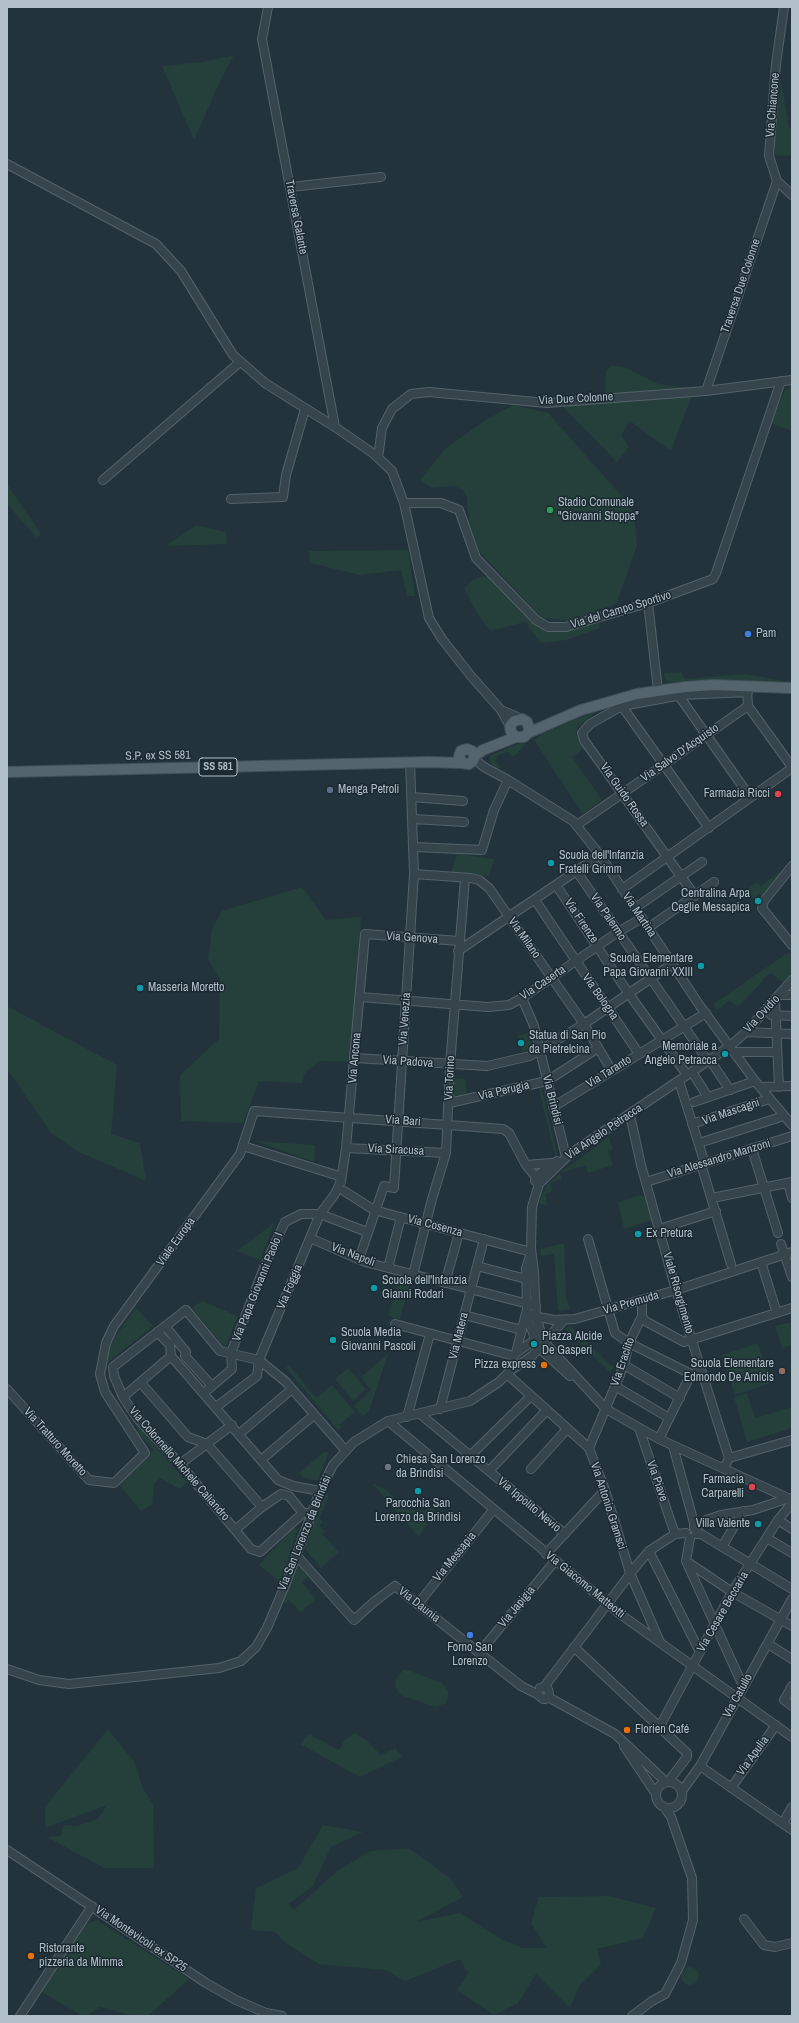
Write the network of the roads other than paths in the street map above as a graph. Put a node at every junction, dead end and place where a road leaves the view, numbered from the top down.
1 (268, 7) edge
2 (784, 7) edge
3 (7, 164) edge
4 (381, 177) dead end
5 (777, 181) junction
6 (291, 187) junction
7 (792, 195) edge
8 (240, 362) junction
9 (792, 380) edge
10 (781, 381) junction
11 (706, 391) junction
12 (305, 409) junction
13 (335, 427) junction
14 (378, 458) junction
15 (103, 480) dead end
16 (231, 499) dead end
17 (404, 504) junction
18 (648, 603) junction
19 (792, 688) edge
20 (748, 689) junction
21 (658, 690) junction
22 (679, 696) junction
23 (620, 703) junction
24 (748, 706) junction
25 (501, 710) junction
26 (524, 720) junction
27 (552, 722) junction
28 (512, 731) junction
29 (528, 733) junction
30 (706, 735) junction
31 (469, 757) junction
32 (410, 762) junction
33 (663, 765) junction
34 (792, 767) edge
35 (7, 772) edge
36 (508, 780) junction
37 (623, 793) junction
38 (412, 797) junction
39 (750, 797) junction
40 (463, 801) dead end
41 (413, 819) junction
42 (464, 822) dead end
43 (577, 826) junction
44 (709, 828) junction
45 (414, 847) junction
46 (600, 855) junction
47 (668, 857) junction
48 (702, 862) dead end
49 (792, 866) edge
50 (577, 872) junction
51 (414, 874) junction
52 (681, 876) junction
53 (466, 878) junction
54 (714, 882) dead end
55 (556, 885) junction
56 (622, 889) junction
57 (695, 896) junction
58 (534, 900) junction
59 (635, 908) junction
60 (509, 917) junction
61 (642, 918) junction
62 (648, 928) junction
63 (618, 932) junction
64 (365, 934) joint
65 (410, 938) junction
66 (459, 941) junction
67 (792, 945) edge
68 (597, 946) junction
69 (458, 951) junction
70 (575, 961) junction
71 (672, 964) junction
72 (551, 978) junction
73 (650, 979) junction
74 (792, 980) edge
75 (629, 994) junction
76 (792, 995) edge
77 (360, 997) junction
78 (778, 997) junction
79 (522, 998) junction
80 (406, 1000) junction
81 (455, 1004) junction
82 (608, 1007) junction
83 (706, 1013) junction
84 (761, 1014) junction
85 (775, 1015) junction
86 (792, 1016) edge
87 (584, 1024) junction
88 (684, 1027) junction
89 (746, 1032) junction
90 (777, 1033) junction
91 (792, 1034) edge
92 (662, 1040) junction
93 (598, 1048) junction
94 (733, 1049) junction
95 (540, 1050) junction
96 (777, 1052) junction
97 (639, 1054) junction
98 (355, 1058) junction
99 (709, 1061) junction
100 (402, 1062) junction
101 (450, 1065) junction
102 (612, 1070) junction
103 (689, 1074) junction
104 (547, 1081) junction
105 (678, 1081) junction
106 (757, 1084) junction
107 (779, 1086) junction
108 (792, 1086) edge
109 (730, 1090) junction
110 (708, 1097) junction
111 (769, 1099) junction
112 (694, 1102) dead end
113 (449, 1103) junction
114 (553, 1107) junction
115 (254, 1111) joint
116 (630, 1115) junction
117 (784, 1116) junction
118 (349, 1117) junction
119 (398, 1120) junction
120 (447, 1124) junction
121 (692, 1124) junction
122 (792, 1125) edge
123 (792, 1136) edge
124 (699, 1143) junction
125 (243, 1146) junction
126 (346, 1148) junction
127 (397, 1150) junction
128 (752, 1150) junction
129 (446, 1153) junction
130 (568, 1156) junction
131 (556, 1162) junction
132 (704, 1164) junction
133 (528, 1167) junction
134 (538, 1180) junction
135 (341, 1181) junction
136 (646, 1182) junction
137 (790, 1182) edge
138 (765, 1187) junction
139 (344, 1191) junction
140 (335, 1194) junction
141 (712, 1198) junction
142 (792, 1198) edge
143 (374, 1210) junction
144 (716, 1211) junction
145 (320, 1214) junction
146 (401, 1217) junction
147 (426, 1224) junction
148 (659, 1229) junction
149 (367, 1232) junction
150 (459, 1232) junction
151 (778, 1233) dead end
152 (310, 1238) junction
153 (588, 1238) dead end
154 (484, 1239) junction
155 (781, 1244) dead end
156 (531, 1252) junction
157 (788, 1253) edge
158 (359, 1259) junction
159 (761, 1262) junction
160 (731, 1264) dead end
161 (477, 1266) junction
162 (388, 1268) junction
163 (413, 1275) junction
164 (792, 1277) edge
165 (526, 1279) junction
166 (445, 1283) junction
167 (470, 1290) junction
168 (676, 1290) junction
169 (642, 1300) junction
170 (792, 1308) edge
171 (608, 1309) junction
172 (531, 1311) junction
173 (777, 1313) junction
174 (464, 1315) junction
175 (642, 1316) junction
176 (563, 1321) junction
177 (395, 1324) dead end
178 (165, 1326) junction
179 (522, 1330) junction
180 (157, 1332) junction
181 (430, 1334) junction
182 (536, 1339) junction
183 (691, 1339) junction
184 (457, 1342) junction
185 (629, 1343) junction
186 (541, 1345) junction
187 (231, 1353) junction
188 (515, 1354) junction
189 (171, 1356) junction
190 (259, 1360) junction
191 (624, 1365) junction
192 (701, 1371) junction
193 (509, 1372) junction
194 (692, 1374) junction
195 (141, 1383) junction
196 (212, 1386) junction
197 (615, 1386) junction
198 (7, 1389) edge
199 (292, 1389) junction
200 (204, 1393) junction
201 (531, 1396) junction
202 (123, 1397) junction
203 (680, 1398) junction
204 (216, 1407) junction
205 (440, 1409) junction
206 (547, 1410) junction
207 (606, 1410) junction
208 (420, 1414) junction
209 (314, 1415) junction
210 (407, 1417) junction
211 (137, 1418) junction
212 (669, 1418) junction
213 (388, 1421) junction
214 (232, 1425) junction
215 (128, 1426) junction
216 (639, 1428) junction
217 (567, 1429) junction
218 (239, 1434) junction
219 (660, 1439) junction
220 (792, 1440) edge
221 (207, 1444) junction
222 (674, 1446) junction
223 (589, 1448) junction
224 (346, 1451) junction
225 (470, 1456) junction
226 (729, 1458) junction
227 (261, 1460) junction
228 (180, 1464) junction
229 (724, 1468) junction
230 (531, 1469) dead end
231 (489, 1471) junction
232 (605, 1490) junction
233 (320, 1491) junction
234 (791, 1500) edge
235 (262, 1507) junction
236 (493, 1510) junction
237 (743, 1511) junction
238 (302, 1513) junction
239 (312, 1514) junction
240 (778, 1520) junction
241 (792, 1529) edge
242 (235, 1530) junction
243 (694, 1533) junction
244 (565, 1534) junction
245 (675, 1534) junction
246 (767, 1538) junction
247 (722, 1547) junction
248 (649, 1552) junction
249 (792, 1553) edge
250 (546, 1554) junction
251 (296, 1555) junction
252 (556, 1561) junction
253 (686, 1561) junction
254 (751, 1565) junction
255 (630, 1573) junction
256 (792, 1589) edge
257 (732, 1592) junction
258 (792, 1599) edge
259 (418, 1604) junction
260 (607, 1604) junction
261 (780, 1620) junction
262 (714, 1625) junction
263 (792, 1626) edge
264 (661, 1643) junction
265 (768, 1644) junction
266 (574, 1647) junction
267 (700, 1652) junction
268 (479, 1653) junction
269 (792, 1659) edge
270 (693, 1667) junction
271 (7, 1669) edge
272 (743, 1686) junction
273 (792, 1686) edge
274 (544, 1687) junction
275 (537, 1694) junction
276 (548, 1697) junction
277 (737, 1698) junction
278 (792, 1706) edge
279 (776, 1725) junction
280 (660, 1726) junction
281 (615, 1734) junction
282 (792, 1737) edge
283 (700, 1766) junction
284 (667, 1782) junction
285 (731, 1788) junction
286 (682, 1791) junction
287 (656, 1794) junction
288 (676, 1806) junction
289 (664, 1807) junction
290 (792, 1807) edge
291 (672, 1821) junction
292 (783, 1823) junction
293 (792, 1830) edge
294 (7, 1850) edge
295 (92, 1906) junction
296 (744, 1919) dead end
297 (792, 1943) edge
298 (20, 2016) edge
299 (282, 2016) edge
300 (632, 2016) edge

1 - 6 street, Traversa Galante
2 - 5 street, Via Chiancone
3 - 8 street
4 - 6 street
5 - 7 street, Via Chiancone
5 - 11 street, Traversa Due Colonne
6 - 13 street, Traversa Galante
8 - 12 street
8 - 15 street
9 - 10 street, Via Due Colonne
10 - 11 street, Via Due Colonne
10 - 18 street, Via del Campo Sportivo
11 - 14 street, Via Due Colonne
12 - 13 street
12 - 16 street
13 - 14 street
14 - 17 street
17 - 18 street, Via del Campo Sportivo
17 - 25 street
18 - 21 street
19 - 20 main road
20 - 21 main road
20 - 22 street
20 - 24 street
21 - 23 main road
22 - 23 street
22 - 30 street
23 - 27 main road
23 - 33 street
23 - 37 street, Via Guido Rossa
24 - 30 street, Via Salvo D'Acquisto
24 - 34 street
25 - 26 street
25 - 28 street
26 - 27 main road
26 - 28 main road
26 - 29 main road
27 - 29 main road
28 - 29 main road
28 - 31 main road
30 - 33 street, Via Salvo D'Acquisto
30 - 39 street
31 - 32 main road, S.P. ex SS 581 / SS 581
31 - 36 street, Via Martina
32 - 35 main road, S.P. ex SS 581 / SS 581
32 - 38 street, Via Venezia
33 - 37 street, Via Salvo D'Acquisto
33 - 44 street
34 - 39 street
36 - 43 street, Via Martina
36 - 45 street
37 - 43 street, Via Salvo D'Acquisto
37 - 47 street, Via Guido Rossa
38 - 40 street
38 - 41 street, Via Venezia
39 - 44 street
41 - 42 street
41 - 45 street, Via Venezia
43 - 46 street, Via Martina
44 - 47 street
45 - 51 street, Via Venezia
46 - 50 street
46 - 56 street, Via Martina
47 - 52 street, Via Guido Rossa
47 - 56 street
48 - 52 street
49 - 67 street
50 - 55 street
50 - 63 street, Via Palermo
51 - 53 street, Via Milano
51 - 65 street, Via Venezia
52 - 57 street, Via Guido Rossa
52 - 59 street
53 - 60 street, Via Milano
53 - 66 street, Via Torino
54 - 57 street
55 - 58 street
55 - 68 street, Via Firenze
56 - 59 street, Via Martina
57 - 62 street
58 - 60 street
58 - 70 street, Via Bologna
59 - 61 street, Via Martina
60 - 69 street
60 - 72 street, Via Milano
61 - 62 street, Via Martina
61 - 63 street, Via Caserta
62 - 71 street, Via Martina
63 - 68 street, Via Caserta
63 - 73 street, Via Palermo
64 - 65 street, Via Genova
64 - 77 street, Via Ancona
65 - 66 street, Via Genova
65 - 80 street, Via Venezia
66 - 69 street, Via Torino
68 - 70 street, Via Caserta
68 - 75 street, Via Firenze
69 - 81 street, Via Torino
70 - 72 street, Via Caserta
70 - 82 street, Via Bologna
71 - 73 street, Via Padova
71 - 83 street, Via Martina
72 - 79 street, Via Caserta
72 - 87 street, Via Milano
73 - 75 street, Via Padova
73 - 88 street, Via Palermo
74 - 78 street, Via Ovidio
75 - 82 street, Via Padova
75 - 92 street, Via Firenze
76 - 78 street
77 - 80 street, Via Caserta
77 - 98 street, Via Ancona
78 - 84 street, Via Ovidio
78 - 85 street
79 - 81 street, Via Caserta
79 - 95 street, Via Brindisi
80 - 81 street, Via Caserta
80 - 100 street, Via Venezia
81 - 101 street, Via Torino
82 - 87 street, Via Padova
82 - 97 street, Via Bologna
83 - 88 street, Via Taranto
83 - 94 street, Via Martina
84 - 85 street
84 - 89 street, Via Ovidio
85 - 86 street
85 - 90 street
87 - 93 street, Via Milano
87 - 95 street, Via Padova
88 - 92 street, Via Taranto
88 - 99 street, Via Palermo
89 - 90 street
89 - 94 street, Via Ovidio
90 - 91 street
90 - 96 street
92 - 97 street, Via Taranto
92 - 103 street, Via Firenze
93 - 102 street, Via Milano
93 - 104 street, Via Perugia
94 - 96 street
94 - 99 street, Via Angelo Petracca
94 - 106 street, Via Martina
95 - 101 street, Via Padova
95 - 104 street, Via Brindisi
96 - 107 street
97 - 102 street, Via Taranto
98 - 100 street, Via Padova
98 - 118 street, Via Ancona
99 - 103 street, Via Angelo Petracca
99 - 109 street, Via Palermo
100 - 101 street, Via Padova
100 - 119 street, Via Venezia
101 - 113 street, Via Torino
102 - 114 street, Via Taranto
103 - 105 street, Via Angelo Petracca
103 - 110 street, Via Firenze
104 - 113 street, Via Perugia
104 - 114 street, Via Brindisi
105 - 116 street, Via Angelo Petracca
105 - 121 street
106 - 107 street
106 - 109 street
106 - 111 street, Via Martina
107 - 108 street
109 - 110 street
110 - 112 street
111 - 117 street, Via Martina
111 - 121 street, Via Mascagni
113 - 120 street, Via Torino
114 - 130 street, Via Brindisi
115 - 118 street, Via Bari
115 - 125 street, Viale Europa
116 - 130 street, Via Angelo Petracca
116 - 136 street, Viale Risorgimento
117 - 122 street, Via Martina
117 - 124 street
118 - 119 street, Via Bari
118 - 126 street, Via Ancona
119 - 120 street, Via Bari
119 - 127 street, Via Venezia
120 - 129 street, Via Torino
120 - 133 street, Via Bari
121 - 124 street
123 - 128 street, Via Alessandro Manzoni
124 - 132 street
125 - 135 street
125 - 215 street, Viale Europa
126 - 127 street, Via Siracusa
126 - 135 street, Via Ancona
127 - 129 street, Via Siracusa
127 - 143 street, Via Venezia
128 - 132 street, Via Alessandro Manzoni
128 - 138 street
129 - 147 street, Via Torino
130 - 131 street
130 - 134 street, Via Angelo Petracca
131 - 133 street
131 - 134 street
132 - 136 street, Via Alessandro Manzoni
132 - 141 street
133 - 134 street
134 - 156 street, Via Angelo Petracca
135 - 139 street
135 - 140 street, Via Foggia
136 - 148 street, Viale Risorgimento
137 - 138 street
137 - 142 street
138 - 141 street
138 - 151 street
139 - 140 street
139 - 143 street, Via Cosenza
140 - 145 street, Via Foggia
141 - 144 street
143 - 146 street, Via Cosenza
143 - 149 street, Via Venezia
144 - 148 street
144 - 160 street
145 - 149 street
145 - 152 street, Via Foggia
145 - 187 street, Via Papa Giovanni Paolo I
146 - 147 street, Via Cosenza
146 - 162 street
147 - 150 street, Via Cosenza
147 - 163 street, Via Torino
148 - 168 street, Viale Risorgimento
149 - 158 street, Via Venezia
150 - 154 street, Via Cosenza
150 - 166 street
152 - 158 street, Via Napoli
152 - 190 street, Via Foggia
153 - 171 street
154 - 156 street, Via Cosenza
154 - 161 street, Via Matera
155 - 157 street
156 - 165 street
156 - 172 street
157 - 159 street, Via Premuda
157 - 164 street
158 - 162 street, Via Napoli
159 - 168 street, Via Premuda
159 - 173 street
161 - 165 street
161 - 167 street, Via Matera
162 - 163 street, Via Napoli
163 - 166 street, Via Napoli
165 - 172 street
166 - 167 street, Via Napoli
167 - 172 street, Via Napoli
167 - 174 street, Via Matera
168 - 169 street, Via Premuda
168 - 183 street, Viale Risorgimento
169 - 171 street, Via Premuda
169 - 175 street
170 - 173 street
171 - 176 street, Via Premuda
171 - 185 street
172 - 176 street, Via Premuda
172 - 179 street
172 - 182 street
172 - 186 street
173 - 183 street
174 - 179 street
174 - 184 street, Via Matera
175 - 183 street
175 - 185 street, Via Eraclito
176 - 186 street
177 - 181 street
178 - 180 street
178 - 187 street
178 - 196 street
179 - 188 street
180 - 189 street
180 - 202 street, Via Colonnello Michele Caliandro
181 - 184 street
181 - 210 street
182 - 186 street
182 - 188 street
183 - 192 street, Viale Risorgimento
184 - 188 street
184 - 205 street, Via Matera
185 - 191 street, Via Eraclito
185 - 194 street
186 - 193 street, Via San Lorenzo da Brindisi
186 - 207 street
187 - 190 street
187 - 196 street, Via Papa Giovanni Paolo I
188 - 193 street
189 - 195 street
189 - 200 street
190 - 199 street
190 - 204 street, Via Foggia
191 - 197 street, Via Eraclito
191 - 203 street
192 - 194 street
192 - 226 street, Viale Risorgimento
193 - 201 street, Via Antonio Gramsci
193 - 205 street, Via San Lorenzo da Brindisi
194 - 203 street
195 - 202 street
195 - 221 street
196 - 200 street
197 - 207 street, Via Eraclito
197 - 212 street
198 - 215 street, Via Tratturo Moretto
199 - 209 street
199 - 218 street
200 - 204 street
201 - 206 street, Via Antonio Gramsci
201 - 225 street
202 - 211 street, Via Colonnello Michele Caliandro
203 - 212 street
204 - 214 street
205 - 208 street, Via San Lorenzo da Brindisi
206 - 217 street, Via Antonio Gramsci
206 - 231 street
207 - 216 street
207 - 223 street, Via Eraclito
208 - 210 street, Via San Lorenzo da Brindisi
208 - 225 street, Via Ippolito Nevio
209 - 224 street
209 - 227 street
210 - 213 street, Via San Lorenzo da Brindisi
211 - 215 street
211 - 228 street, Via Colonnello Michele Caliandro
212 - 219 street
213 - 224 street, Via San Lorenzo da Brindisi
213 - 236 street, Via Giacomo Matteotti
214 - 218 street
214 - 221 street
216 - 219 street
216 - 245 street, Via Piave
217 - 223 street, Via Antonio Gramsci
217 - 230 street
218 - 227 street
219 - 222 street
220 - 226 street
221 - 228 street
221 - 235 street
222 - 229 street
222 - 243 street
223 - 232 street, Via Antonio Gramsci
224 - 233 street, Via San Lorenzo da Brindisi
225 - 231 street, Via Ippolito Nevio
226 - 229 street
227 - 233 street
228 - 242 street, Via Colonnello Michele Caliandro
229 - 234 street
231 - 244 street, Via Ippolito Nevio
232 - 244 street
232 - 255 street, Via Antonio Gramsci
233 - 239 street, Via San Lorenzo da Brindisi
234 - 237 street
234 - 240 street, Via Cesare Beccaria
235 - 238 street
235 - 242 street
236 - 250 street, Via Giacomo Matteotti
236 - 259 street, Via Messapia
237 - 243 street
237 - 247 street
238 - 239 street
238 - 242 street, Via Colonnello Michele Caliandro
239 - 251 street, Via San Lorenzo da Brindisi
240 - 241 street
240 - 246 street, Via Cesare Beccaria
243 - 245 street
243 - 247 street
243 - 253 street
244 - 250 street
245 - 248 street
246 - 249 street
246 - 254 street, Via Cesare Beccaria
247 - 254 street
248 - 255 street
248 - 267 street
250 - 252 street, Via Giacomo Matteotti
251 - 259 street, Via Daunia
251 - 271 street, Via San Lorenzo da Brindisi
252 - 260 street, Via Giacomo Matteotti
252 - 268 street, Via Japigia
253 - 257 street
253 - 262 street
254 - 256 street
254 - 257 street, Via Cesare Beccaria
255 - 260 street
255 - 264 street, Via Antonio Gramsci
257 - 261 street
257 - 262 street, Via Cesare Beccaria
258 - 261 street, Via Catullo
259 - 268 street, Via Daunia
260 - 264 street, Via Giacomo Matteotti
260 - 266 street
261 - 263 street
261 - 265 street, Via Catullo
262 - 267 street, Via Cesare Beccaria
262 - 272 street
264 - 270 street, Via Giacomo Matteotti
265 - 269 street
265 - 272 street, Via Catullo
266 - 274 street
266 - 280 street
267 - 270 street, Via Cesare Beccaria
268 - 275 street, Via Daunia
270 - 277 street, Via Giacomo Matteotti
270 - 280 street, Via Cesare Beccaria
272 - 277 street, Via Catullo
273 - 278 street
274 - 275 street
274 - 276 street
275 - 276 street
276 - 281 street
277 - 279 street, Via Giacomo Matteotti
277 - 283 street, Via Catullo
279 - 282 street, Via Giacomo Matteotti
279 - 285 street, Via Apulia
280 - 284 street
281 - 284 street
281 - 287 street
283 - 285 street
283 - 286 street, Via Catullo
284 - 286 street
284 - 287 street
285 - 292 street
286 - 288 street
287 - 289 street
288 - 289 street
288 - 291 street
289 - 291 street
290 - 292 street
291 - 300 street
292 - 293 street
294 - 295 street, Via Montevicoli ex SP25
295 - 298 street
295 - 299 street, Via Montevicoli ex SP25
296 - 297 street

